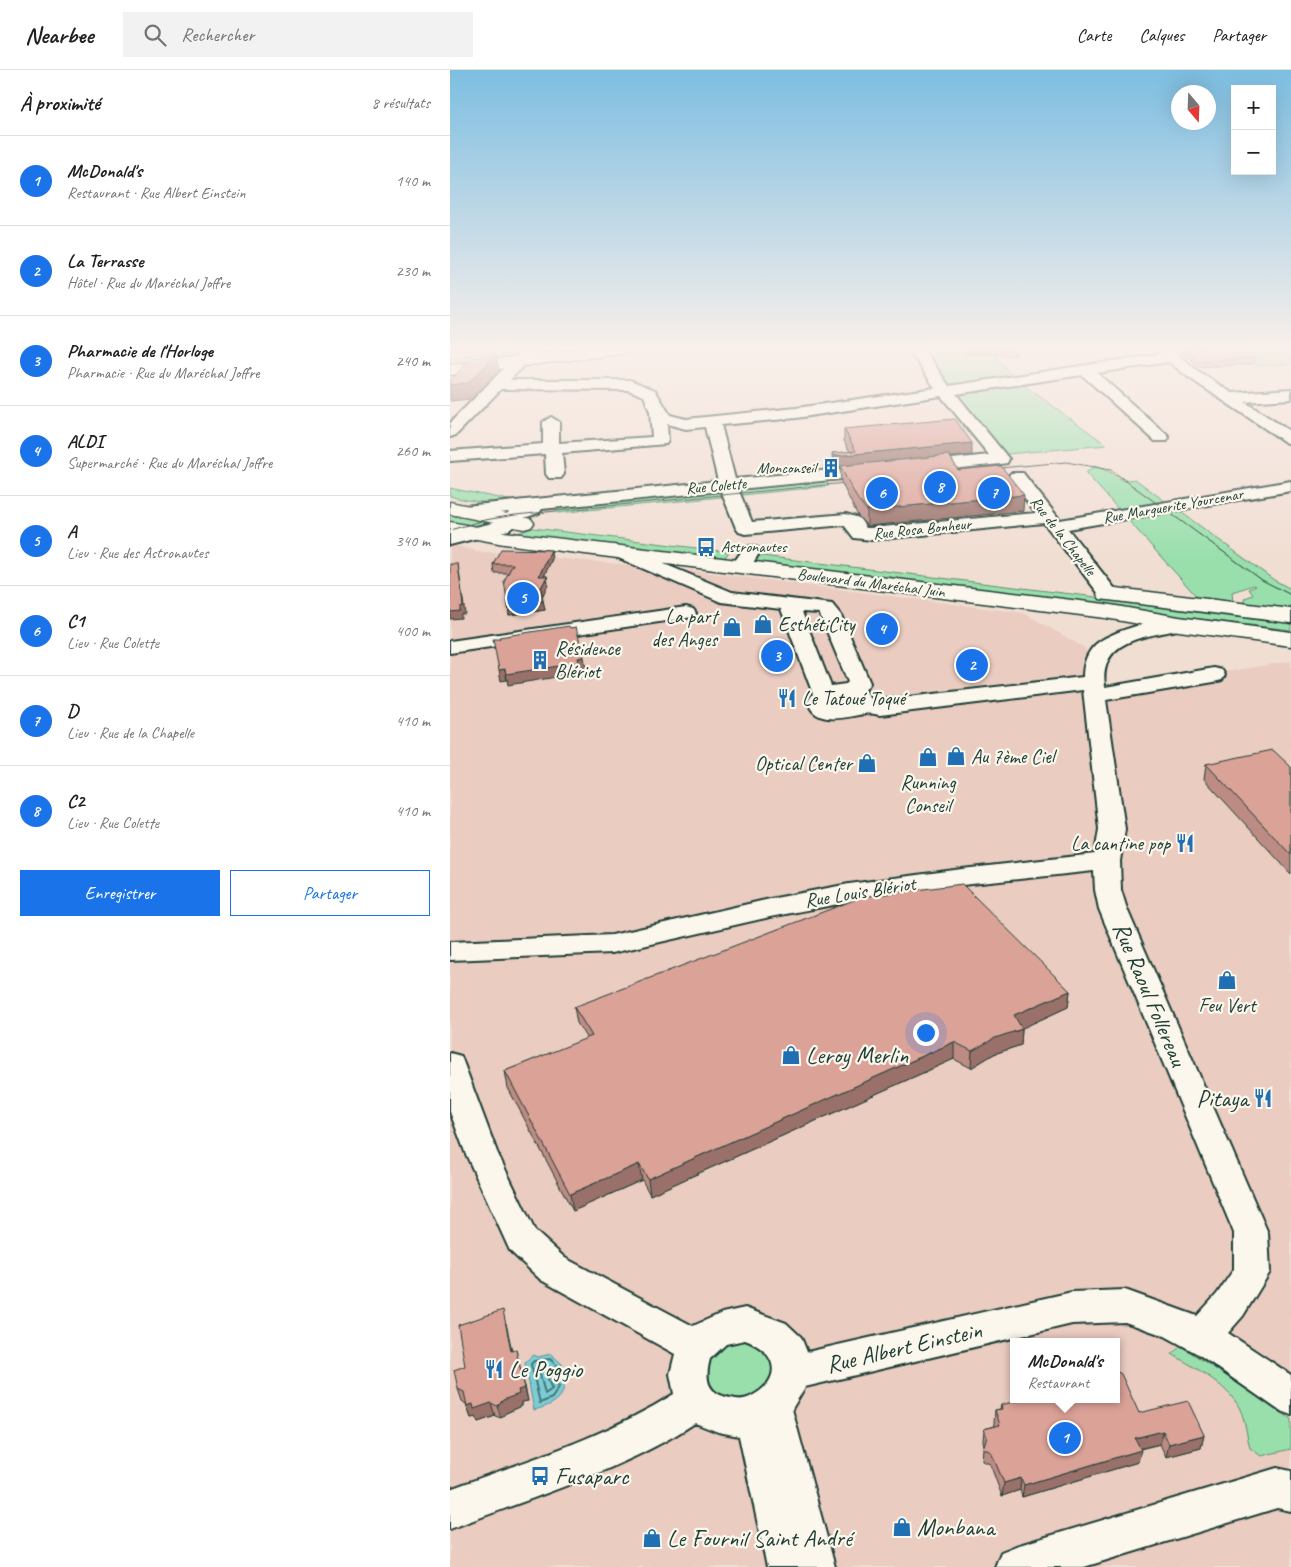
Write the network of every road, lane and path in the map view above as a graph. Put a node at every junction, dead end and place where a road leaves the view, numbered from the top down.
1 (464, 418) edge
2 (658, 418) edge
3 (666, 418) edge
4 (744, 418) edge
5 (967, 418) edge
6 (1138, 418) edge
7 (1260, 418) edge
8 (551, 422) dead end
9 (712, 422) junction
10 (686, 424) junction
11 (450, 432) edge
12 (658, 435) junction
13 (1161, 438) dead end
14 (1291, 439) edge
15 (552, 449) junction
16 (450, 456) edge
17 (554, 474) dead end
18 (1017, 477) dead end
19 (728, 486) junction
20 (1291, 486) edge
21 (551, 502) junction
22 (457, 509) edge
23 (508, 520) junction
24 (1051, 521) junction
25 (450, 528) edge
26 (473, 533) junction
27 (450, 539) edge
28 (623, 553) junction
29 (746, 560) junction
30 (1107, 603) junction
31 (789, 604) junction
32 (686, 613) dead end
33 (569, 616) dead end
34 (1291, 616) edge
35 (1180, 624) junction
36 (450, 631) edge
37 (1125, 636) junction
38 (1291, 638) edge
39 (450, 647) edge
40 (1214, 675) dead end
41 (1095, 688) junction
42 (855, 699) junction
43 (1107, 861) junction
44 (450, 951) edge
45 (450, 1064) edge
46 (1201, 1337) junction
47 (697, 1347) junction
48 (772, 1398) junction
49 (1291, 1398) edge
50 (697, 1400) junction
51 (1291, 1491) edge
52 (450, 1509) edge
53 (1077, 1558) edge
54 (788, 1567) edge
55 (814, 1567) edge
56 (1016, 1567) edge

1 - 11 street
2 - 12 street
3 - 10 street
4 - 9 street
5 - 19 street, Rue Colette
6 - 13 street
7 - 14 street
8 - 15 street
9 - 10 street
9 - 19 street
10 - 12 street
12 - 15 street
15 - 16 street
15 - 17 street
18 - 24 street, Rue de la Chapelle
19 - 21 street, Rue Colette
19 - 24 street, Rue Rosa Bonheur
20 - 24 street, Rue Marguerite Yourcenar
21 - 22 street, Rue Colette
21 - 23 street, Rue Colette
22 - 23 main road, Boulevard du Maréchal Juin
23 - 26 street, Rue Colette
23 - 29 main road, Boulevard du Maréchal Juin
24 - 30 street, Rue de la Chapelle
25 - 26 main road, Boulevard du Maréchal Juin
26 - 27 street, Rue Colette
26 - 28 main road, Boulevard du Maréchal Juin
28 - 29 main road, Boulevard du Maréchal Juin
28 - 31 street
29 - 30 main road, Boulevard du Maréchal Juin
30 - 34 main road, Boulevard du Maréchal Juin
30 - 35 main road, Boulevard du Maréchal Juin
30 - 37 street
31 - 42 street
31 - 42 street
32 - 39 street
33 - 36 street
35 - 37 street
35 - 38 main road, Boulevard du Maréchal Juin
37 - 41 street
40 - 41 street
41 - 42 street
41 - 43 street
43 - 44 street, Rue Louis Blériot
43 - 46 street, Rue Raoul Follereau
45 - 47 street
46 - 48 street, Rue Albert Einstein
46 - 49 street, Rue Albert Einstein
47 - 48 street
47 - 50 street
48 - 50 street, Rue Albert Einstein
48 - 54 street
48 - 55 street
50 - 52 street
51 - 53 street
53 - 56 street

